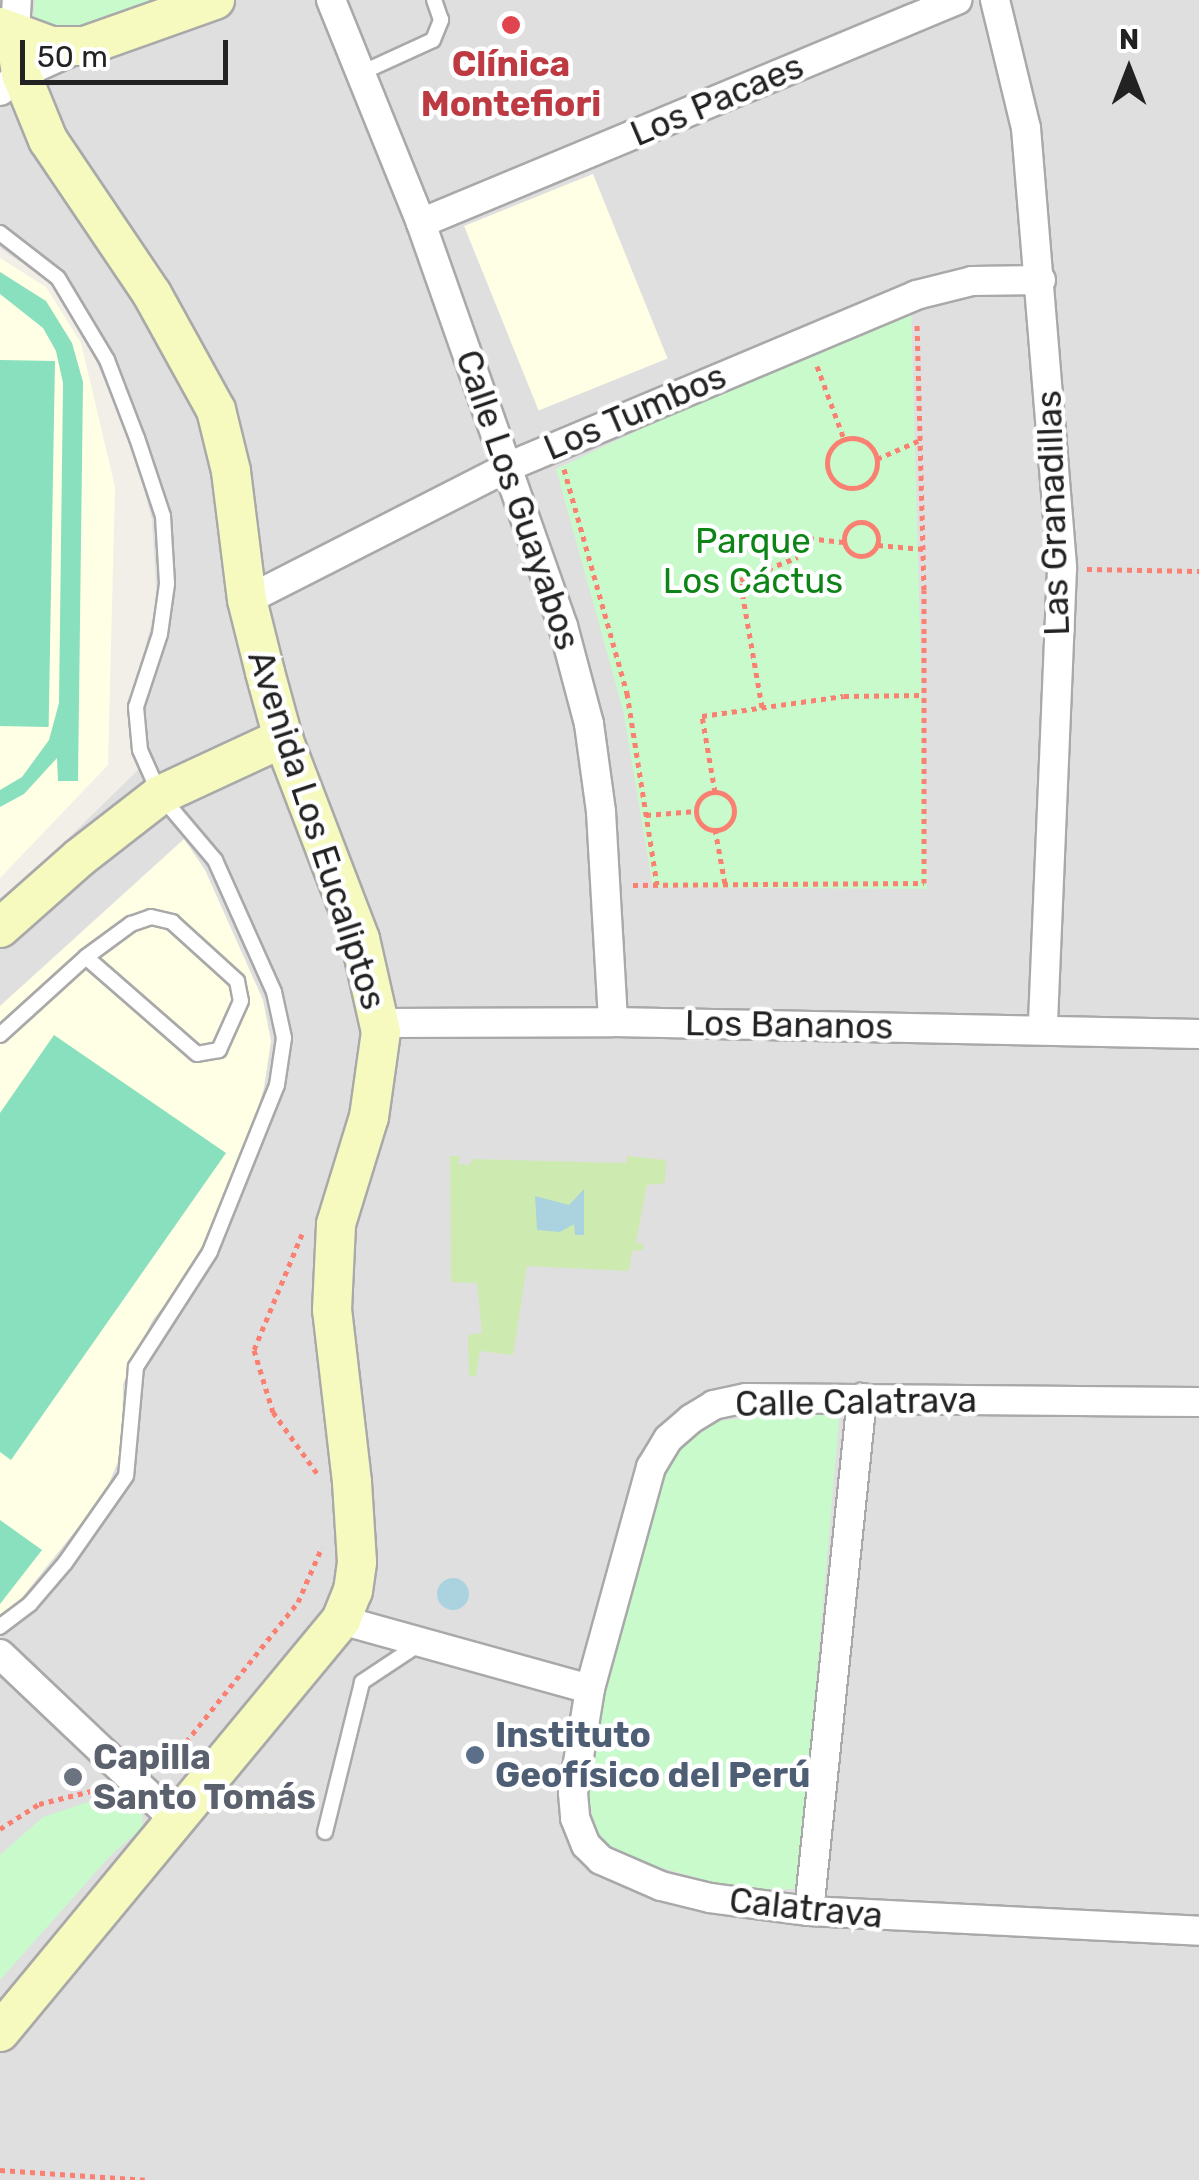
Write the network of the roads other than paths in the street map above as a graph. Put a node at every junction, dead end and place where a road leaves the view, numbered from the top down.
1 (215, 0) edge
2 (332, 0) edge
3 (434, 0) edge
4 (957, 0) edge
5 (995, 0) edge
6 (11, 20) edge
7 (85, 46) junction
8 (361, 73) junction
9 (10, 82) edge
10 (422, 223) junction
11 (0, 233) edge
12 (1041, 280) junction
13 (510, 466) junction
14 (247, 600) junction
15 (283, 738) junction
16 (160, 795) junction
17 (0, 928) edge
18 (86, 958) junction
19 (613, 1022) junction
20 (379, 1023) junction
21 (1042, 1030) junction
22 (1199, 1034) edge
23 (0, 1035) edge
24 (862, 1398) junction
25 (1199, 1402) edge
26 (341, 1620) junction
27 (0, 1627) edge
28 (421, 1643) junction
29 (0, 1654) edge
30 (590, 1690) junction
31 (176, 1821) junction
32 (325, 1832) dead end
33 (809, 1911) junction
34 (1199, 1932) edge
35 (0, 2032) edge

1 - 7 street
2 - 8 street, Calle Los Guayabos
3 - 8 lane
4 - 10 street, Los Pacaes
5 - 12 street, Las Granadillas
6 - 7 street
6 - 9 street, Avenida Los Eucaliptos
7 - 9 street
8 - 10 street, Calle Los Guayabos
9 - 14 street, Avenida Los Eucaliptos
10 - 13 street, Calle Los Guayabos
11 - 16 lane
12 - 13 street, Los Tumbos
12 - 21 street, Las Granadillas
13 - 14 street, Los Tumbos
13 - 19 street, Calle Los Guayabos
14 - 15 street, Avenida Los Eucaliptos
15 - 16 street
15 - 20 street, Avenida Los Eucaliptos
16 - 17 street
16 - 27 lane
18 - 18 lane
18 - 23 lane
19 - 20 street, Los Bananos
19 - 21 street, Los Bananos
20 - 26 street, Avenida Los Eucaliptos
21 - 22 street, Los Bananos
24 - 25 street, Calle Calatrava
24 - 30 street, Calle Calatrava
24 - 33 street
26 - 28 street
26 - 31 street, Avenida Los Eucaliptos
28 - 30 street
28 - 32 lane
29 - 31 street
30 - 33 street, Calatrava
31 - 35 street, Avenida Los Eucaliptos
33 - 34 street, Calatrava

